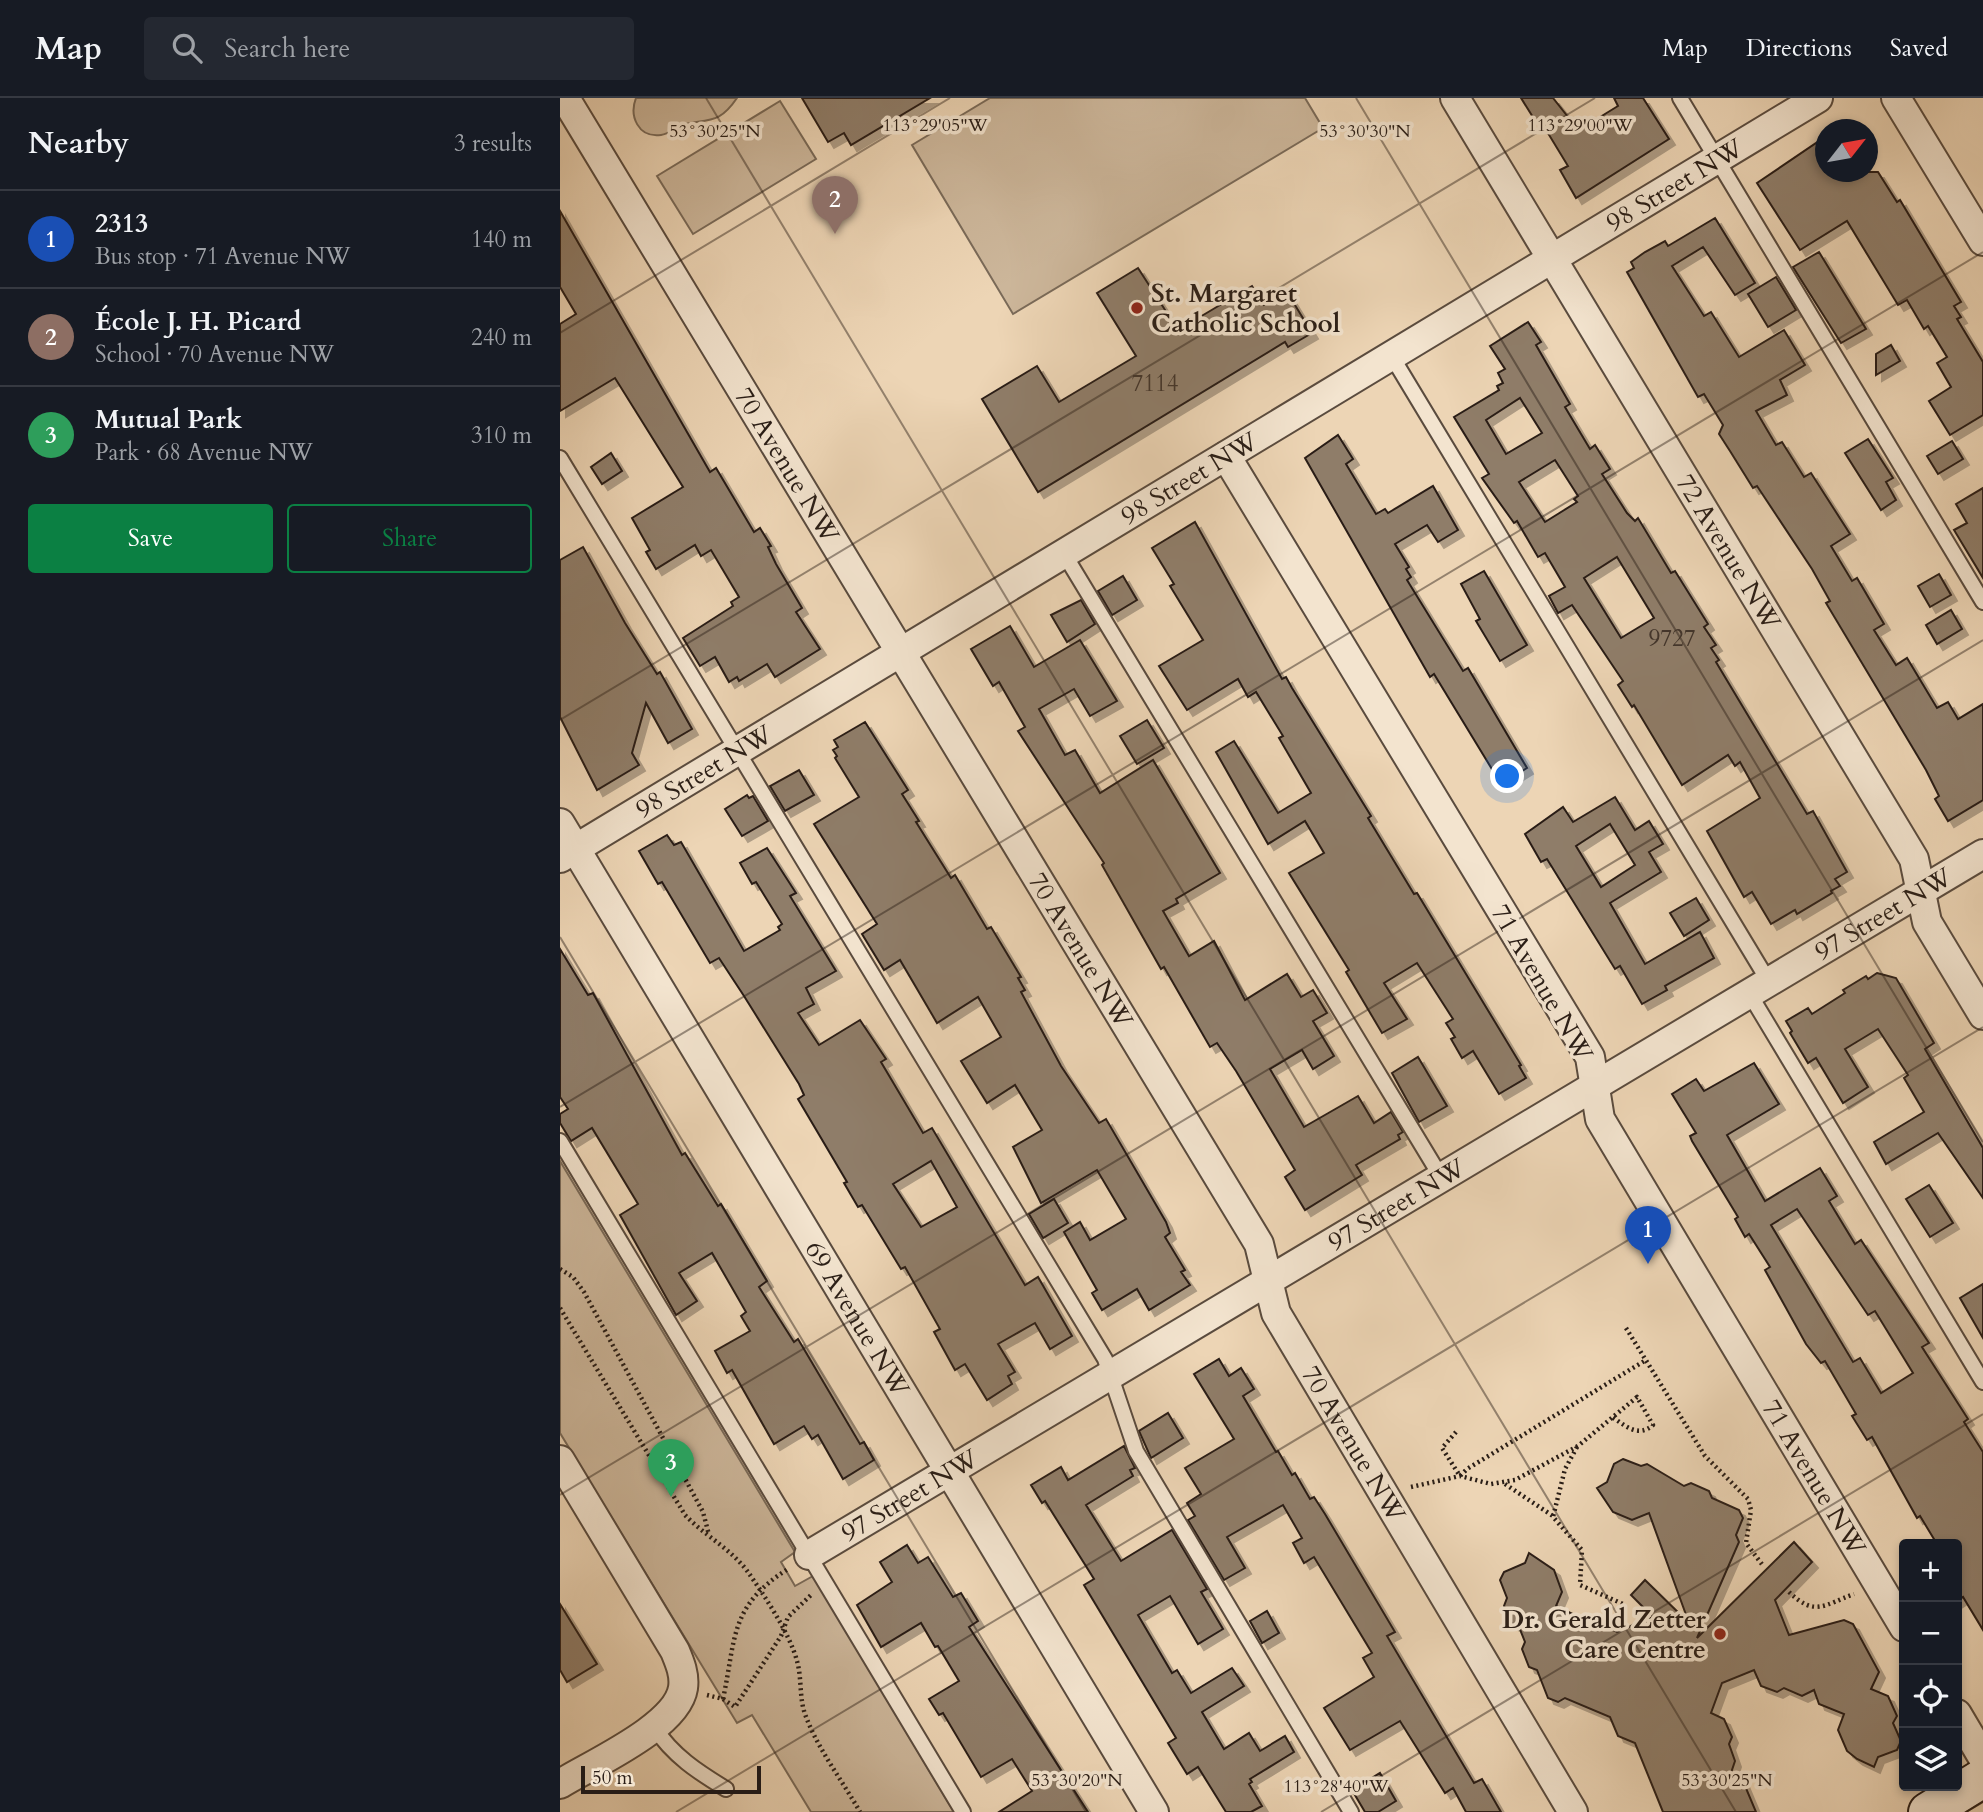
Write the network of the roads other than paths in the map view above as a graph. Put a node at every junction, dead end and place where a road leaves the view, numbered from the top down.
1 (565, 98) edge
2 (1455, 98) edge
3 (1680, 98) edge
4 (1818, 98) edge
5 (1896, 98) edge
6 (1717, 159) junction
7 (1983, 241) edge
8 (1551, 258) junction
9 (1391, 355) junction
10 (1226, 456) junction
11 (560, 458) edge
12 (1063, 552) junction
13 (1983, 602) edge
14 (900, 651) junction
15 (738, 751) junction
16 (560, 822) edge
17 (568, 853) edge
18 (1983, 854) edge
19 (1921, 892) junction
20 (1759, 987) junction
21 (1983, 1015) edge
22 (1595, 1086) junction
23 (560, 1141) edge
24 (1441, 1177) junction
25 (1268, 1281) junction
26 (1109, 1377) junction
27 (1983, 1382) edge
28 (560, 1460) edge
29 (951, 1471) junction
30 (809, 1555) junction
31 (1899, 1619) edge
32 (1962, 1722) edge
33 (654, 1727) junction
34 (1983, 1758) edge
35 (1983, 1778) edge
36 (560, 1784) edge
37 (726, 1789) dead end
38 (963, 1812) edge
39 (1154, 1812) edge
40 (1351, 1812) edge
41 (1573, 1812) edge
42 (1927, 1812) edge

1 - 14 street, 70 Avenue NW
2 - 8 street, 72 Avenue NW
3 - 6 lane
4 - 6 street, 98 Street NW
5 - 7 street
6 - 8 street, 98 Street NW
6 - 13 lane
8 - 9 street, 98 Street NW
8 - 19 street, 72 Avenue NW
9 - 10 street, 98 Street NW
9 - 20 lane
10 - 12 street, 98 Street NW
10 - 22 street, 71 Avenue NW
11 - 15 lane
12 - 14 street, 98 Street NW
12 - 24 lane
14 - 15 street, 98 Street NW
14 - 25 street, 70 Avenue NW
15 - 17 street, 98 Street NW
15 - 26 lane
16 - 17 street, 69 Avenue NW
17 - 29 street, 69 Avenue NW
18 - 19 street, 97 Street NW
19 - 20 street, 97 Street NW
19 - 21 street, 72 Avenue NW
20 - 22 street, 97 Street NW
20 - 27 lane
22 - 24 street, 97 Street NW
22 - 31 street, 71 Avenue NW
23 - 30 lane
24 - 25 street, 97 Street NW
25 - 26 street, 97 Street NW
25 - 41 street, 70 Avenue NW
26 - 29 street, 97 Street NW
26 - 40 lane
28 - 33 street
29 - 30 street, 97 Street NW
29 - 39 street, 69 Avenue NW
30 - 38 lane
32 - 34 street
33 - 36 street
33 - 37 lane
35 - 42 street

